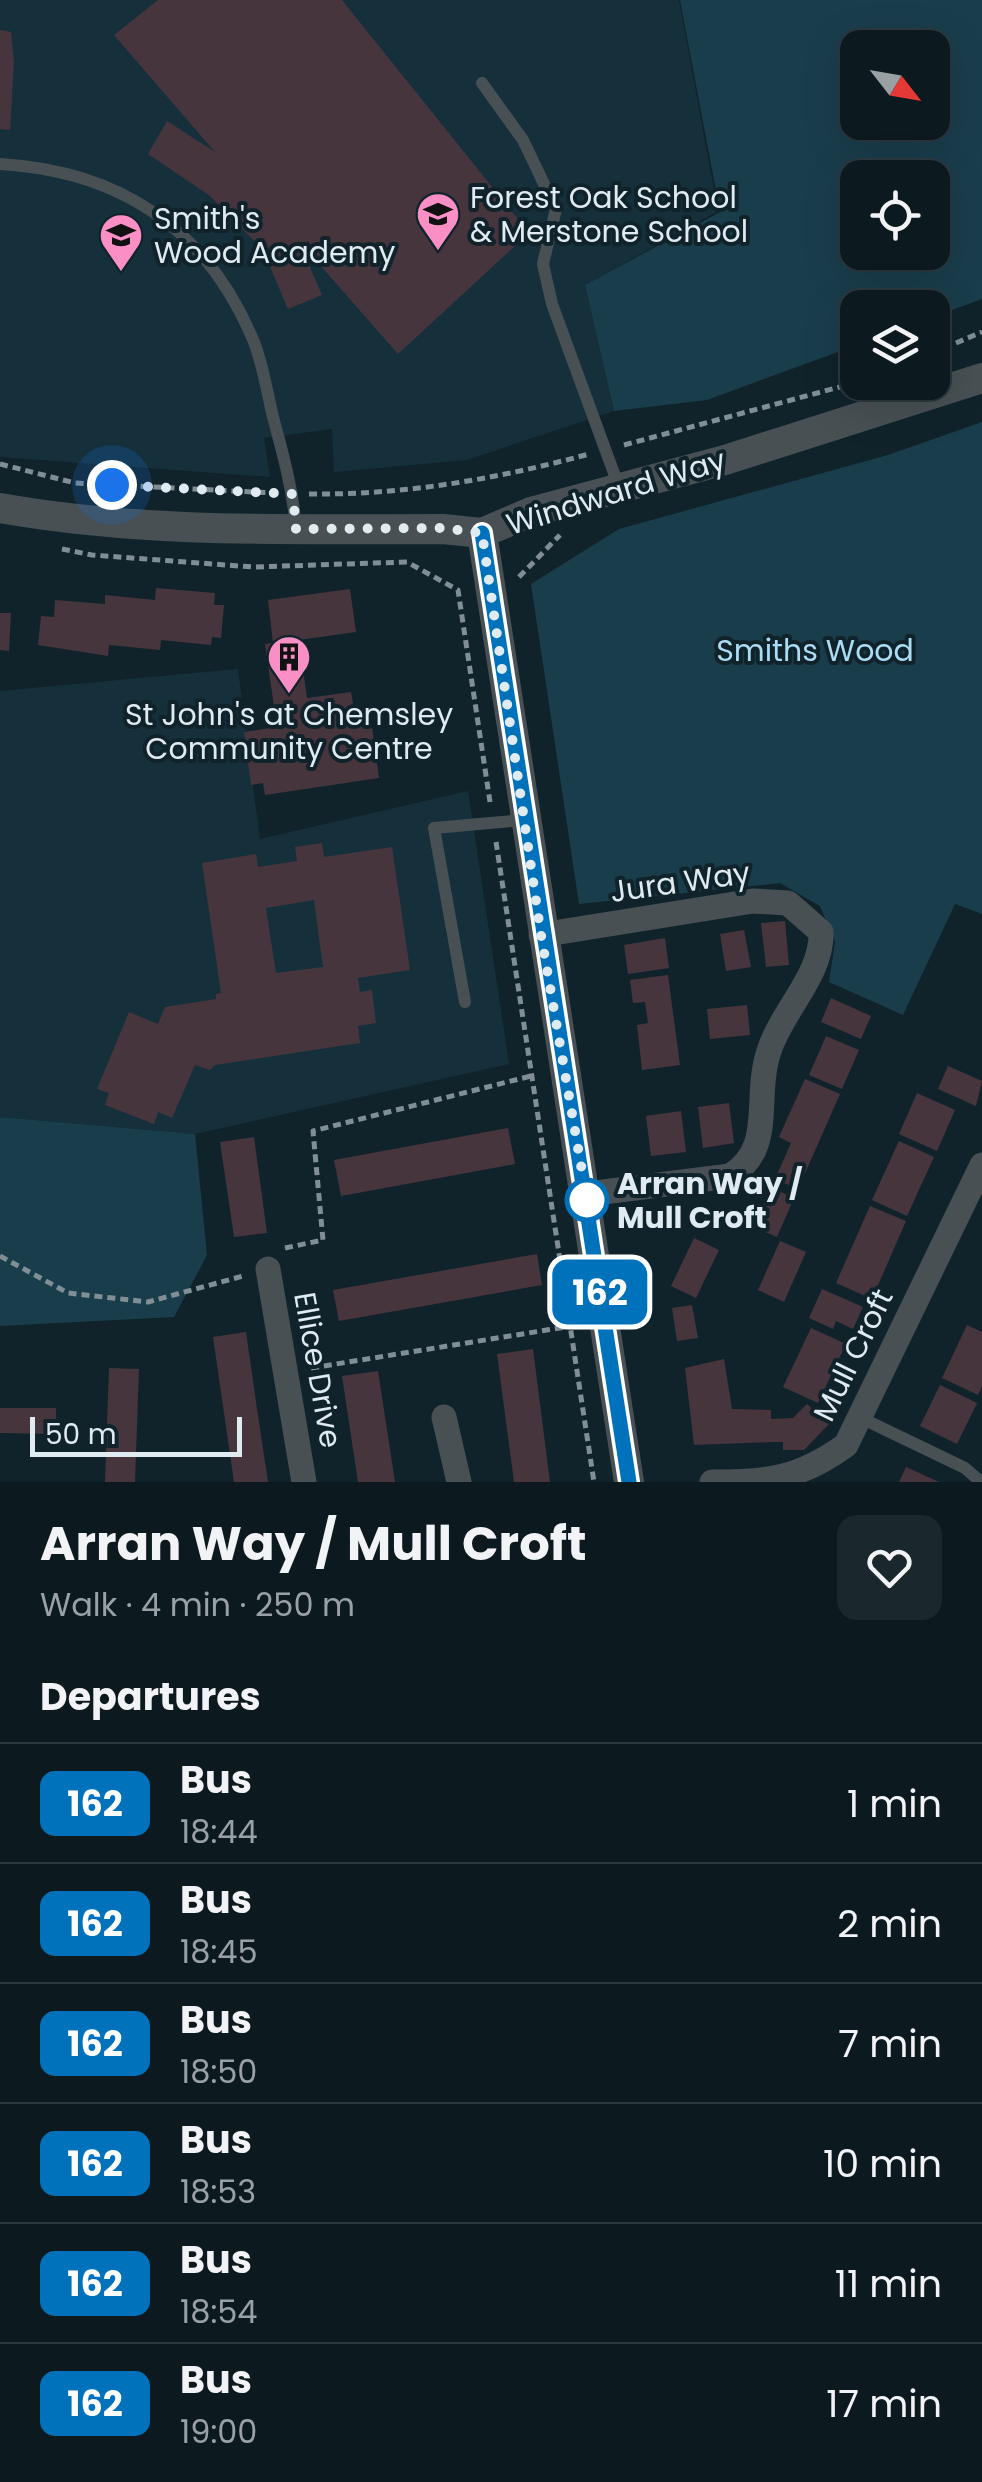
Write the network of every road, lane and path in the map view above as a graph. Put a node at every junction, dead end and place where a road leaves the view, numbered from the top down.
1 (482, 83) dead end
2 (0, 164) edge
3 (982, 332) edge
4 (950, 346) edge
5 (982, 378) edge
6 (840, 387) edge
7 (604, 450) junction
8 (0, 464) edge
9 (619, 487) junction
10 (293, 494) junction
11 (0, 508) edge
12 (296, 529) junction
13 (482, 533) junction
14 (55, 548) dead end
15 (508, 822) junction
16 (541, 935) junction
17 (465, 1002) dead end
18 (563, 1068) junction
19 (530, 1076) junction
20 (982, 1164) edge
21 (976, 1192) edge
22 (586, 1194) junction
23 (0, 1256) edge
24 (268, 1270) junction
25 (604, 1321) junction
26 (571, 1326) junction
27 (285, 1372) junction
28 (444, 1417) dead end
29 (859, 1417) junction
30 (304, 1482) edge
31 (459, 1482) edge
32 (594, 1482) edge
33 (629, 1482) edge
34 (712, 1482) edge
35 (981, 1482) edge

1 - 7 lane
2 - 10 lane
3 - 4 path
5 - 9 street, Windward Way
6 - 7 path
7 - 9 lane
7 - 10 path
8 - 10 path
9 - 13 street, Windward Way
10 - 12 lane
11 - 12 street, Windward Way
12 - 13 street, Windward Way
13 - 15 street
14 - 15 path
15 - 16 street
15 - 17 lane
15 - 19 path
16 - 18 street
16 - 22 street, Jura Way
18 - 19 path
18 - 22 street
19 - 24 path
19 - 26 path
20 - 21 street, Mull Croft
21 - 29 street, Mull Croft
22 - 25 street
23 - 24 path
24 - 27 street, Ellice Drive
25 - 26 path
25 - 33 street
26 - 27 path
26 - 32 path
27 - 30 street, Ellice Drive
28 - 31 street
29 - 34 street, Mull Croft
29 - 35 lane

